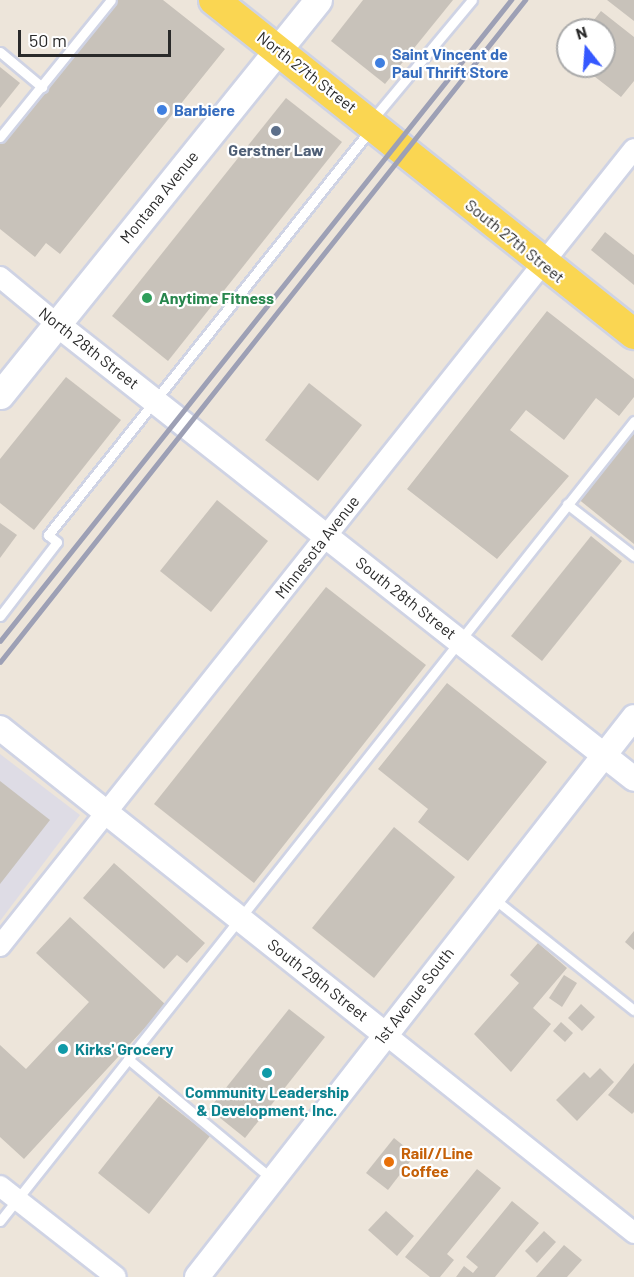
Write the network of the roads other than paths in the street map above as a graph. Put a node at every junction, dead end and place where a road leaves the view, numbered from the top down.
1 (111, 0) edge
2 (214, 0) edge
3 (318, 0) edge
4 (472, 0) edge
5 (280, 50) junction
6 (0, 52) edge
7 (42, 87) junction
8 (373, 124) junction
9 (0, 137) edge
10 (399, 146) joint
11 (634, 149) edge
12 (543, 264) junction
13 (0, 277) edge
14 (58, 325) junction
15 (634, 334) edge
16 (0, 395) edge
17 (153, 398) junction
18 (178, 417) joint
19 (634, 421) edge
20 (567, 504) junction
21 (326, 536) junction
22 (634, 556) edge
23 (0, 616) edge
24 (460, 640) junction
25 (634, 717) edge
26 (0, 728) edge
27 (604, 755) junction
28 (634, 779) edge
29 (106, 812) junction
30 (492, 897) junction
31 (240, 918) junction
32 (0, 946) edge
33 (634, 1010) edge
34 (385, 1034) junction
35 (128, 1059) junction
36 (273, 1179) junction
37 (0, 1186) edge
38 (17, 1200) junction
39 (0, 1221) edge
40 (634, 1233) edge
41 (116, 1277) edge
42 (197, 1277) edge

1 - 7 lane
2 - 5 main road, North 27th Street
3 - 5 main road, Montana Avenue
4 - 8 lane
5 - 8 main road, North 27th Street
5 - 14 main road, Montana Avenue
6 - 7 lane
7 - 9 lane
8 - 10 main road, North 27th Street
8 - 17 lane
10 - 12 main road, South 27th Street
11 - 12 street, Minnesota Avenue
12 - 15 main road, South 27th Street
12 - 21 street, Minnesota Avenue
13 - 14 street, North 28th Street
14 - 16 main road, Montana Avenue
14 - 17 street, North 28th Street
17 - 18 street, North 28th Street
17 - 23 lane
18 - 21 street, South 28th Street
19 - 20 lane
20 - 22 lane
20 - 24 lane
21 - 24 street, South 28th Street
21 - 29 street, Minnesota Avenue
24 - 27 street, South 28th Street
24 - 31 lane
25 - 27 street, 1st Avenue South
26 - 29 street, South 29th Street
27 - 28 street, South 28th Street
27 - 30 street, 1st Avenue South
29 - 31 street, South 29th Street
29 - 32 street, Minnesota Avenue
30 - 33 lane
30 - 34 street, 1st Avenue South
31 - 34 street, South 29th Street
31 - 35 lane
34 - 36 street, 1st Avenue South
34 - 40 street, South 29th Street
35 - 36 lane
35 - 38 lane
36 - 42 street, 1st Avenue South
37 - 38 street
38 - 39 lane
38 - 41 street

